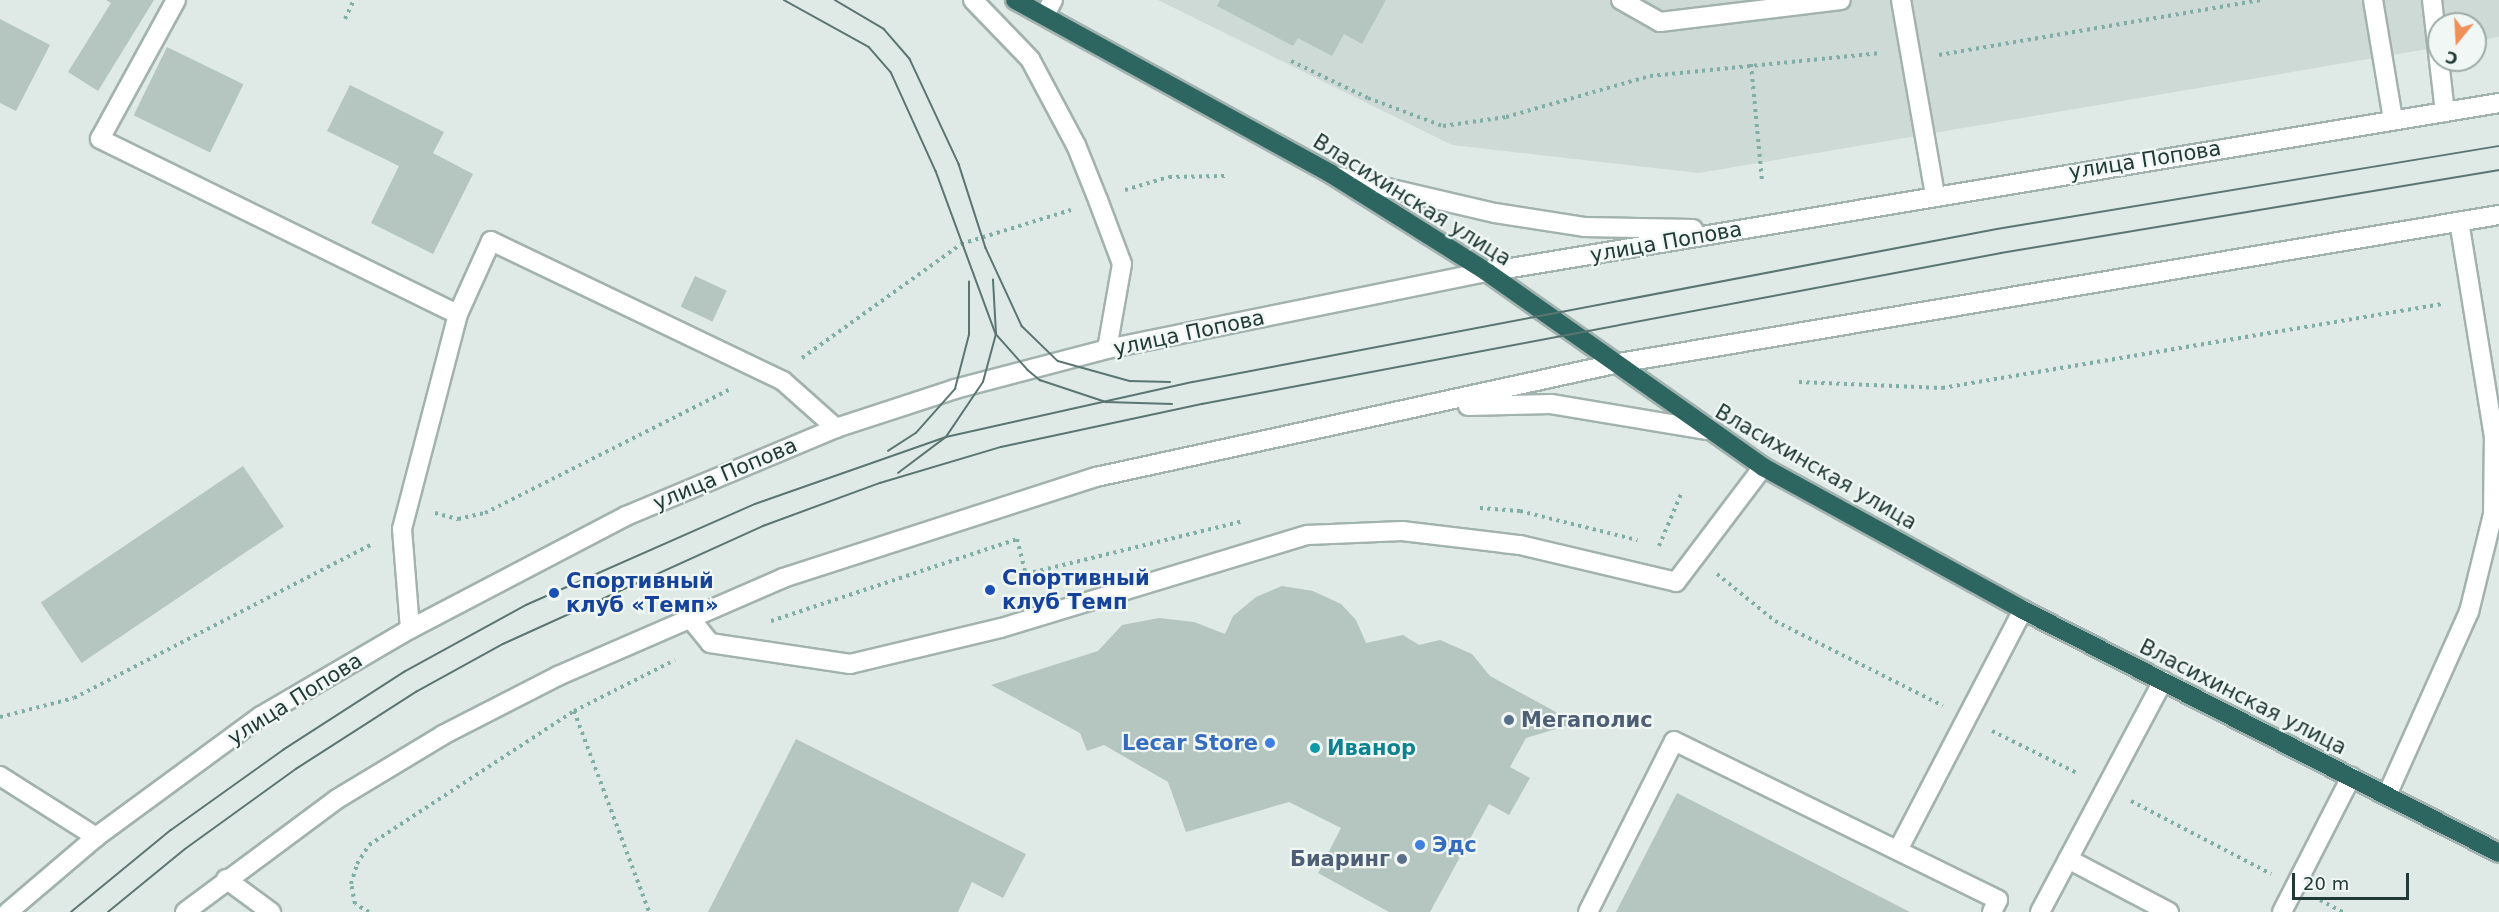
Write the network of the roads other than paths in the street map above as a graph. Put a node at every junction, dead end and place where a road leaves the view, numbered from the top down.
1 (176, 0) edge
2 (973, 0) edge
3 (1015, 0) edge
4 (1621, 0) edge
5 (1840, 0) edge
6 (1901, 0) edge
7 (2373, 0) edge
8 (2432, 0) edge
9 (1049, 7) edge
10 (2499, 103) edge
11 (2445, 112) junction
12 (2393, 120) junction
13 (1331, 174) junction
14 (1935, 194) junction
15 (2499, 215) edge
16 (2459, 222) junction
17 (1734, 230) junction
18 (1487, 272) junction
19 (458, 314) junction
20 (1107, 349) junction
21 (1619, 363) junction
22 (1383, 415) junction
23 (837, 428) junction
24 (1706, 430) junction
25 (1763, 467) junction
26 (2023, 610) junction
27 (690, 618) junction
28 (410, 629) junction
29 (2163, 681) junction
30 (0, 776) edge
31 (2351, 777) junction
32 (2387, 795) junction
33 (96, 837) junction
34 (1898, 850) junction
35 (2499, 853) edge
36 (2068, 859) junction
37 (226, 879) junction
38 (8, 912) edge
39 (185, 912) edge
40 (271, 912) edge
41 (1588, 912) edge
42 (1992, 912) edge
43 (2040, 912) edge
44 (2169, 912) edge
45 (2282, 912) edge

1 - 19 main road
2 - 20 main road
3 - 9 highway, Власихинская улица
4 - 5 main road
6 - 14 main road
7 - 12 main road
8 - 11 main road
9 - 13 highway, Власихинская улица
10 - 11 main road, улица Попова
11 - 12 main road, улица Попова
12 - 14 main road, улица Попова
13 - 17 main road
13 - 18 highway, Власихинская улица
14 - 17 main road, улица Попова
15 - 16 main road
16 - 21 main road
16 - 32 main road
17 - 18 main road, улица Попова
18 - 20 main road, улица Попова
18 - 21 highway, Власихинская улица
19 - 23 main road
19 - 28 main road
20 - 23 main road, улица Попова
21 - 22 main road
21 - 24 highway, Власихинская улица
22 - 24 main road
22 - 27 main road
23 - 28 main road, улица Попова
24 - 25 highway, Власихинская улица
25 - 26 highway, Власихинская улица
25 - 27 main road
26 - 29 highway, Власихинская улица
26 - 34 main road
27 - 37 main road
28 - 33 main road, улица Попова
29 - 31 highway, Власихинская улица
29 - 36 main road
30 - 33 main road
31 - 32 highway, Власихинская улица
31 - 45 main road
32 - 35 highway, Власихинская улица
33 - 38 main road, улица Попова
34 - 41 main road
34 - 42 main road
36 - 43 main road
36 - 44 main road
37 - 39 main road
37 - 40 main road

